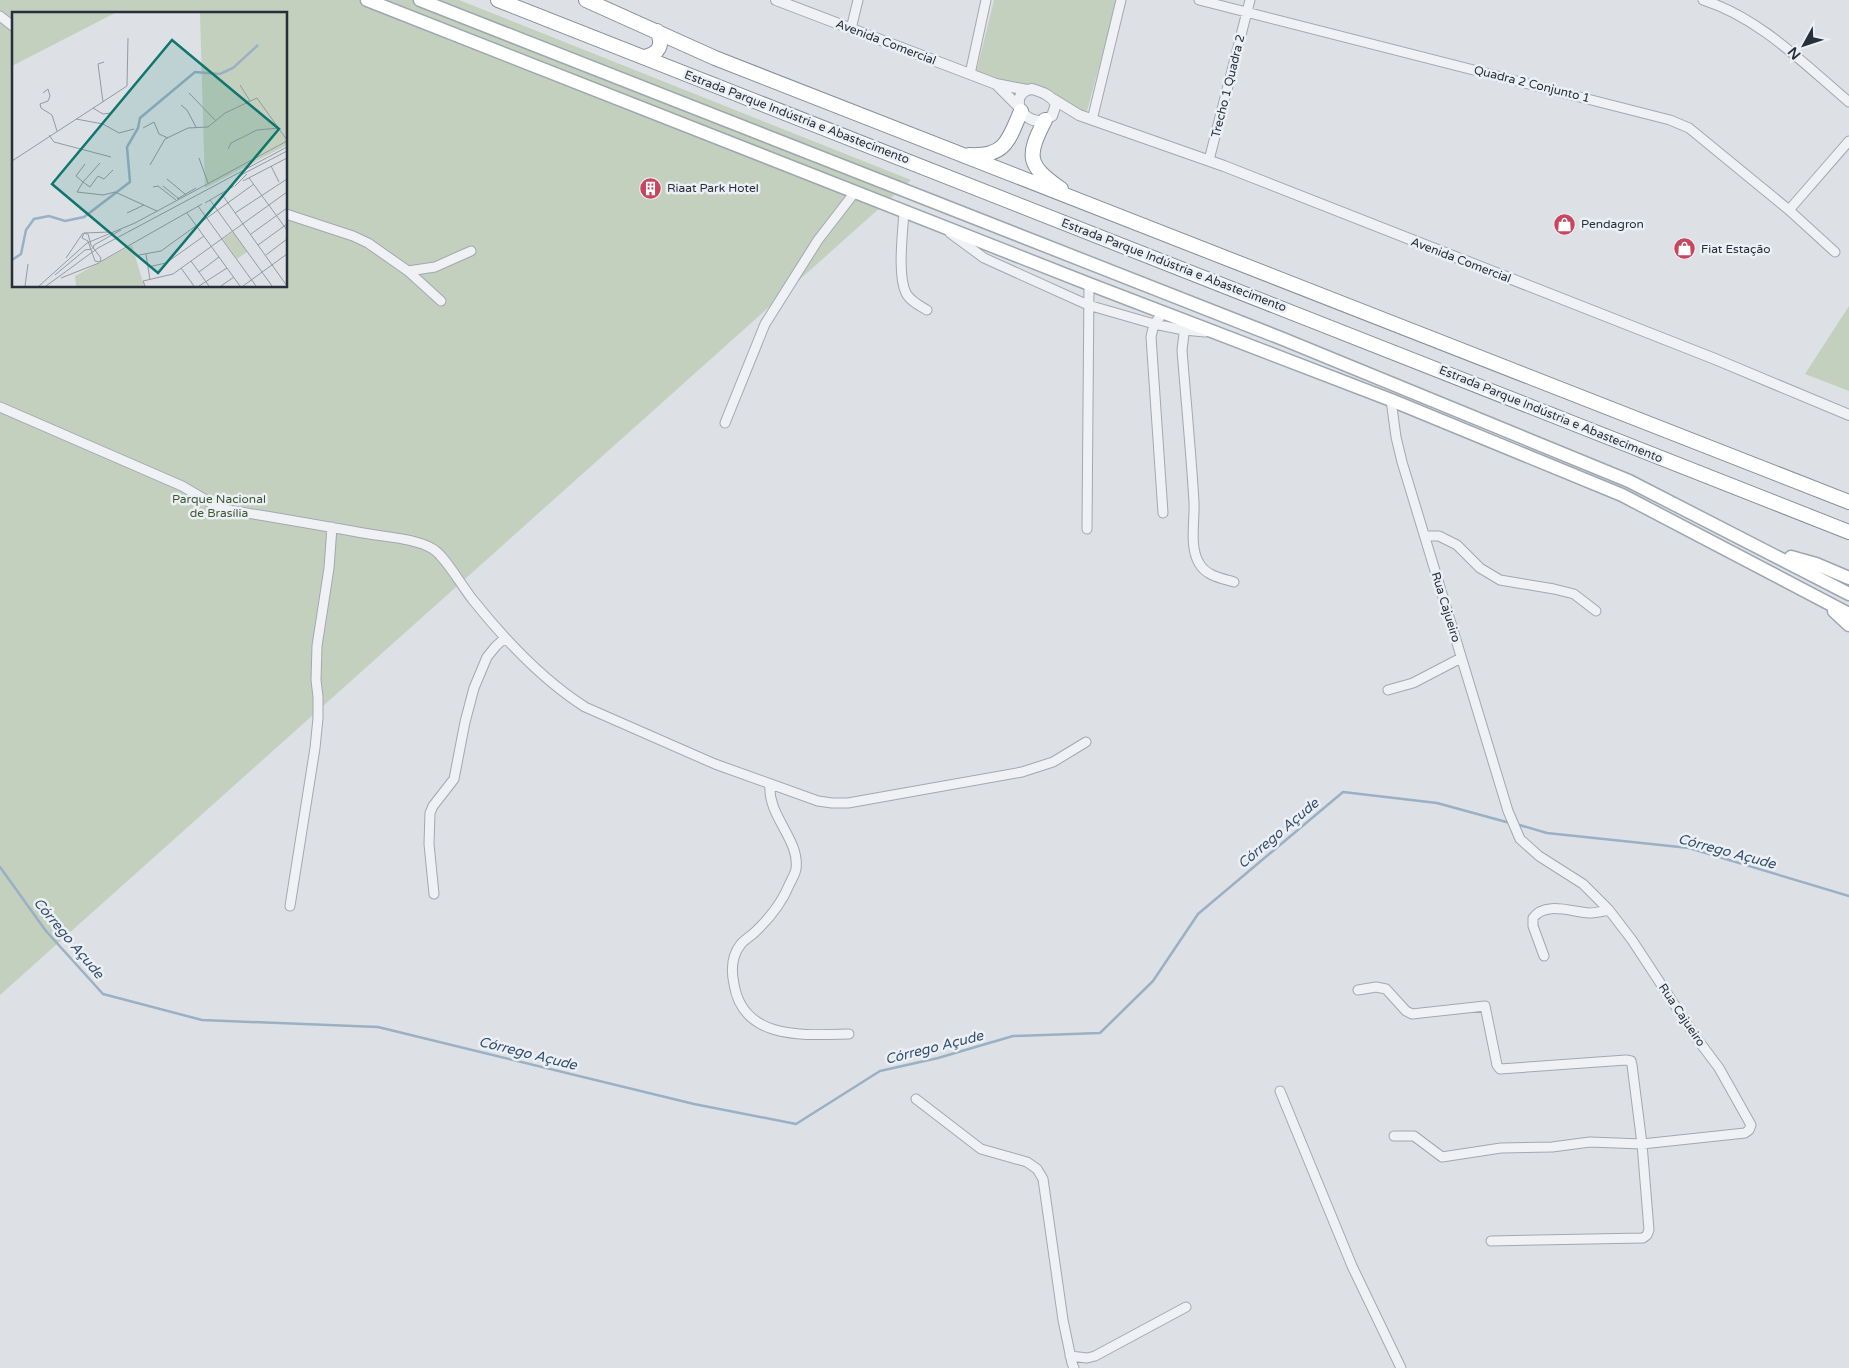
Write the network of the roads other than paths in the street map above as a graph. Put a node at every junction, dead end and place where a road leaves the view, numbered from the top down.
1 (366, 0) edge
2 (420, 0) edge
3 (498, 0) edge
4 (586, 0) edge
5 (776, 0) edge
6 (858, 0) edge
7 (986, 0) edge
8 (1122, 0) edge
9 (1199, 0) edge
10 (1250, 0) edge
11 (1704, 0) edge
12 (1247, 12) junction
13 (0, 16) edge
14 (12, 25) edge
15 (851, 29) junction
16 (657, 31) junction
17 (644, 58) junction
18 (970, 74) junction
19 (996, 84) junction
20 (1027, 90) junction
21 (1053, 99) junction
22 (1849, 102) edge
23 (1020, 108) junction
24 (1079, 115) junction
25 (1048, 118) junction
26 (1092, 120) junction
27 (1849, 141) edge
28 (958, 154) junction
29 (1210, 160) junction
30 (855, 192) junction
31 (1079, 201) junction
32 (1789, 210) junction
33 (904, 211) junction
34 (288, 215) edge
35 (940, 225) junction
36 (471, 250) dead end
37 (1836, 252) dead end
38 (408, 271) junction
39 (1090, 284) junction
40 (441, 301) dead end
41 (1088, 305) junction
42 (927, 310) dead end
43 (1164, 312) junction
44 (1154, 324) junction
45 (1185, 325) junction
46 (1391, 400) junction
47 (0, 407) edge
48 (1847, 412) edge
49 (725, 423) dead end
50 (1849, 502) edge
51 (1163, 513) dead end
52 (332, 527) junction
53 (1088, 529) dead end
54 (1849, 532) edge
55 (1424, 536) junction
56 (1762, 548) junction
57 (1849, 578) edge
58 (1234, 582) dead end
59 (1849, 594) edge
60 (1823, 601) junction
61 (1596, 611) dead end
62 (1849, 614) edge
63 (1849, 625) edge
64 (505, 638) junction
65 (1461, 658) junction
66 (1388, 690) dead end
67 (1086, 742) dead end
68 (770, 784) junction
69 (434, 894) dead end
70 (290, 906) dead end
71 (1609, 910) junction
72 (1544, 956) dead end
73 (1358, 990) dead end
74 (849, 1034) dead end
75 (1280, 1091) dead end
76 (916, 1099) dead end
77 (1394, 1136) dead end
78 (1642, 1144) junction
79 (1491, 1241) dead end
80 (1186, 1307) dead end
81 (1070, 1356) junction
82 (1074, 1368) edge
83 (1402, 1368) edge

1 - 30 main road
2 - 56 main road
3 - 17 highway, Estrada Parque Indústria e Abastecimento
4 - 16 highway, Estrada Parque Indústria e Abastecimento
5 - 15 street, Avenida Comercial
6 - 15 street
7 - 18 street
8 - 26 street
9 - 12 street, Quadra 2 Conjunto 1
10 - 12 street, Trecho 1 Quadra 2
11 - 22 street
12 - 29 street, Trecho 1 Quadra 2
12 - 32 street, Quadra 2 Conjunto 1
13 - 14 street
15 - 18 street, Avenida Comercial
16 - 17 highway
16 - 28 highway, Estrada Parque Indústria e Abastecimento
17 - 54 highway, Estrada Parque Indústria e Abastecimento
18 - 19 street, Avenida Comercial
19 - 20 street, Avenida Comercial
19 - 23 street, Avenida Comercial
20 - 21 street
20 - 23 street
21 - 24 street, Avenida Comercial
21 - 25 street
23 - 25 street
23 - 28 highway
24 - 25 street, Avenida Comercial
24 - 26 street, Avenida Comercial
25 - 31 highway
26 - 29 street, Avenida Comercial
27 - 32 street
28 - 31 highway, Estrada Parque Indústria e Abastecimento
29 - 48 street, Avenida Comercial
30 - 33 main road
30 - 49 street
31 - 50 highway, Estrada Parque Indústria e Abastecimento
32 - 37 street, Quadra 2 Conjunto 1
33 - 35 main road
33 - 42 street
34 - 38 street
35 - 39 main road
35 - 41 street
36 - 38 street
38 - 40 street
39 - 41 street
39 - 43 main road
41 - 44 street
41 - 53 street
43 - 44 street
43 - 45 main road
44 - 45 street
44 - 51 street
45 - 46 main road
45 - 58 street
46 - 55 street, Rua Cajueiro
46 - 60 main road
47 - 52 street
52 - 64 street
52 - 70 street
55 - 61 street
55 - 65 street, Rua Cajueiro
56 - 57 main road
56 - 59 main road
60 - 62 main road
60 - 63 main road
64 - 68 street
64 - 69 street
65 - 66 street
65 - 71 street, Rua Cajueiro
67 - 68 street
68 - 74 street
71 - 72 street
71 - 78 street, Rua Cajueiro
73 - 78 street
75 - 83 street
76 - 81 street
77 - 78 street
78 - 79 street
80 - 81 street
81 - 82 street

